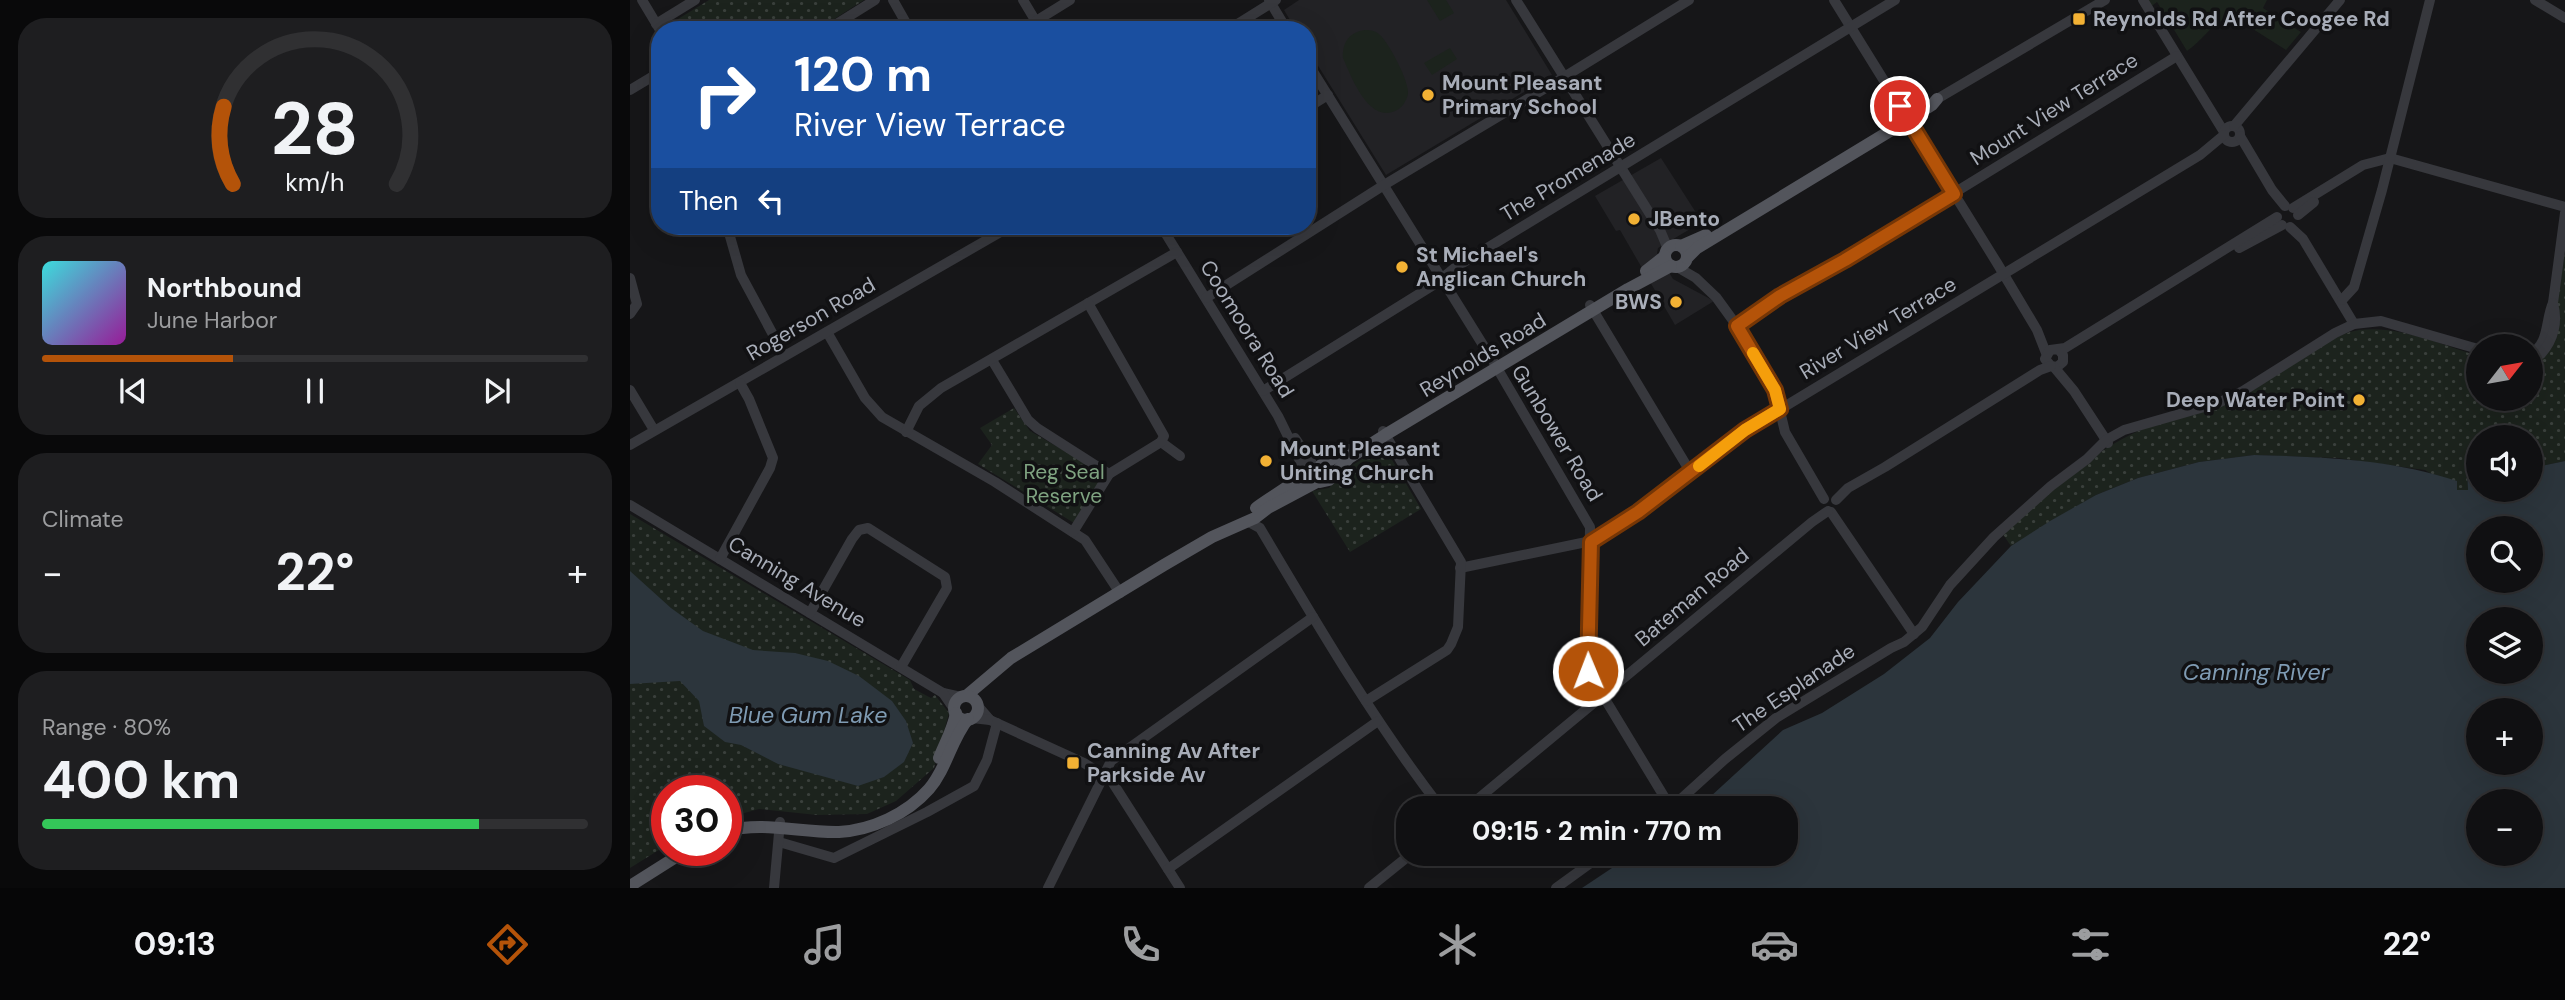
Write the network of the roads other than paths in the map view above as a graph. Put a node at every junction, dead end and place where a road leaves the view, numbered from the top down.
1 (642, 0) edge
2 (695, 0) edge
3 (875, 0) edge
4 (894, 0) edge
5 (1023, 0) edge
6 (1070, 0) edge
7 (1517, 0) edge
8 (1689, 0) edge
9 (1834, 0) edge
10 (1895, 0) edge
11 (2105, 0) edge
12 (2143, 0) edge
13 (2340, 0) edge
14 (2430, 0) edge
15 (2535, 0) edge
16 (1272, 1) edge
17 (2565, 18) edge
18 (654, 21) edge
19 (666, 21) edge
20 (841, 21) edge
21 (905, 21) edge
22 (1036, 21) edge
23 (1044, 21) edge
24 (1242, 21) edge
25 (1282, 21) edge
26 (1851, 27) junction
27 (2177, 56) junction
28 (1316, 76) edge
29 (651, 77) edge
30 (1564, 77) junction
31 (630, 90) edge
32 (1328, 95) junction
33 (1937, 99) joint
34 (1316, 102) edge
35 (1907, 118) junction
36 (2232, 134) junction
37 (2389, 161) junction
38 (2376, 167) junction
39 (1621, 168) junction
40 (1384, 185) junction
41 (2382, 190) junction
42 (1954, 194) junction
43 (2565, 207) edge
44 (2565, 213) edge
45 (2288, 216) junction
46 (1316, 228) edge
47 (730, 235) edge
48 (995, 235) edge
49 (1167, 235) edge
50 (1305, 235) edge
51 (1177, 252) junction
52 (1676, 256) junction
53 (2004, 275) junction
54 (1442, 277) junction
55 (630, 278) edge
56 (1206, 298) junction
57 (2342, 300) junction
58 (1088, 303) junction
59 (2553, 303) junction
60 (1592, 308) junction
61 (630, 314) edge
62 (2354, 324) junction
63 (1737, 326) junction
64 (827, 332) junction
65 (2543, 340) edge
66 (2466, 346) edge
67 (2543, 352) edge
68 (785, 355) junction
69 (2054, 358) junction
70 (992, 360) junction
71 (1495, 366) junction
72 (740, 383) junction
73 (630, 390) edge
74 (1263, 391) junction
75 (1780, 409) junction
76 (654, 430) junction
77 (906, 432) junction
78 (1384, 433) junction
79 (1161, 442) junction
80 (2107, 442) junction
81 (630, 445) edge
82 (1180, 456) dead end
83 (1313, 473) junction
84 (1691, 473) junction
85 (1109, 474) junction
86 (1830, 503) junction
87 (630, 505) edge
88 (1260, 514) junction
89 (1247, 521) junction
90 (1260, 528) junction
91 (1073, 532) junction
92 (1212, 537) junction
93 (1591, 542) junction
94 (720, 559) junction
95 (1460, 568) junction
96 (1120, 593) junction
97 (810, 613) junction
98 (1313, 617) junction
99 (1912, 632) junction
100 (901, 667) junction
101 (1602, 698) junction
102 (1366, 701) junction
103 (967, 708) junction
104 (993, 721) junction
105 (1378, 721) junction
106 (1104, 775) junction
107 (1432, 796) edge
108 (1482, 796) edge
109 (1661, 796) edge
110 (1682, 796) edge
111 (742, 823) edge
112 (780, 825) junction
113 (779, 842) junction
114 (651, 866) edge
115 (662, 866) edge
116 (1396, 866) edge
117 (1586, 866) edge
118 (1168, 869) junction
119 (630, 879) edge
120 (630, 886) edge
121 (774, 888) edge
122 (1048, 888) edge
123 (1180, 888) edge
124 (1369, 888) edge
125 (1556, 888) edge

1 - 18 street
2 - 19 street
3 - 20 street
4 - 21 street
5 - 22 street
6 - 23 street
7 - 30 street
8 - 30 street
9 - 26 street
10 - 26 street, The Promenade
11 - 33 street, Reynolds Road
12 - 27 street
13 - 36 street
14 - 37 street
15 - 17 street
16 - 24 street
16 - 25 street
26 - 35 street
26 - 39 street, The Promenade
27 - 36 street
27 - 42 street, Mount View Terrace
28 - 32 street, Gunbower Road
29 - 31 street
30 - 39 street
30 - 40 street
32 - 34 street
32 - 40 street, Gunbower Road
33 - 35 main road, Reynolds Road
35 - 42 street
35 - 52 main road, Reynolds Road
36 - 45 street
36 - 53 street, River View Terrace
37 - 38 street, Bateman Road
37 - 41 street
37 - 43 street, Bateman Road
37 - 45 street, Bateman Road
38 - 41 street
38 - 45 street, Bateman Road
39 - 52 street
39 - 54 street, The Promenade
40 - 46 street
40 - 54 street, Gunbower Road
41 - 57 street
42 - 53 street
42 - 63 street, Mount View Terrace
44 - 59 street
45 - 57 street
45 - 69 street, Bateman Road
47 - 68 street
48 - 64 street, Rogerson Road
49 - 51 street, Coomoora Road
50 - 56 street
51 - 56 street, Coomoora Road
51 - 58 street
52 - 60 main road, Reynolds Road
52 - 63 street
53 - 69 street
53 - 75 street, River View Terrace
54 - 71 street, Gunbower Road
54 - 74 street, The Promenade
55 - 61 street
56 - 74 street, Coomoora Road
57 - 62 street
58 - 70 street
58 - 79 street
59 - 65 street
59 - 67 street
60 - 71 main road, Reynolds Road
60 - 84 street
62 - 66 street, The Esplanade
62 - 80 street, The Esplanade
63 - 75 street
64 - 68 street, Rogerson Road
64 - 77 street
68 - 72 street, Rogerson Road
69 - 80 street
69 - 86 street, Bateman Road
70 - 77 street
70 - 85 street
71 - 78 main road, Reynolds Road
71 - 93 street, Gunbower Road
72 - 76 street, Rogerson Road
72 - 94 street
73 - 76 street
74 - 83 street, Coomoora Road
75 - 84 street, River View Terrace
75 - 86 street
76 - 81 street, Rogerson Road
77 - 91 street
78 - 83 main road, Reynolds Road
78 - 95 street
79 - 82 street
79 - 85 street
80 - 99 street, The Esplanade
83 - 88 main road, Reynolds Road
83 - 92 main road, Reynolds Road
84 - 93 street, River View Terrace
85 - 91 street
86 - 99 street
86 - 101 street, Bateman Road
87 - 94 street, Canning Avenue
88 - 89 main road, Reynolds Road
88 - 90 street
89 - 90 street
89 - 92 main road, Reynolds Road
90 - 98 street
91 - 96 street
92 - 96 main road, Reynolds Road
93 - 95 street, River View Terrace
93 - 101 street, Gunbower Road
94 - 97 street, Canning Avenue
95 - 102 street
96 - 103 main road, Reynolds Road
97 - 100 street, Canning Avenue
97 - 100 street
98 - 102 street
98 - 106 street
99 - 110 street, The Esplanade
100 - 103 street, Canning Avenue
101 - 108 street, Bateman Road
101 - 109 street, Gunbower Road
102 - 105 street
103 - 104 street, Canning Avenue
103 - 112 main road
104 - 106 street, Canning Avenue
104 - 113 street
105 - 107 street
105 - 118 street
106 - 118 street, Canning Avenue
106 - 122 street
111 - 112 main road
112 - 113 street
113 - 121 street
114 - 119 main road
115 - 120 main road
116 - 124 street
117 - 125 street
118 - 123 street, Canning Avenue

